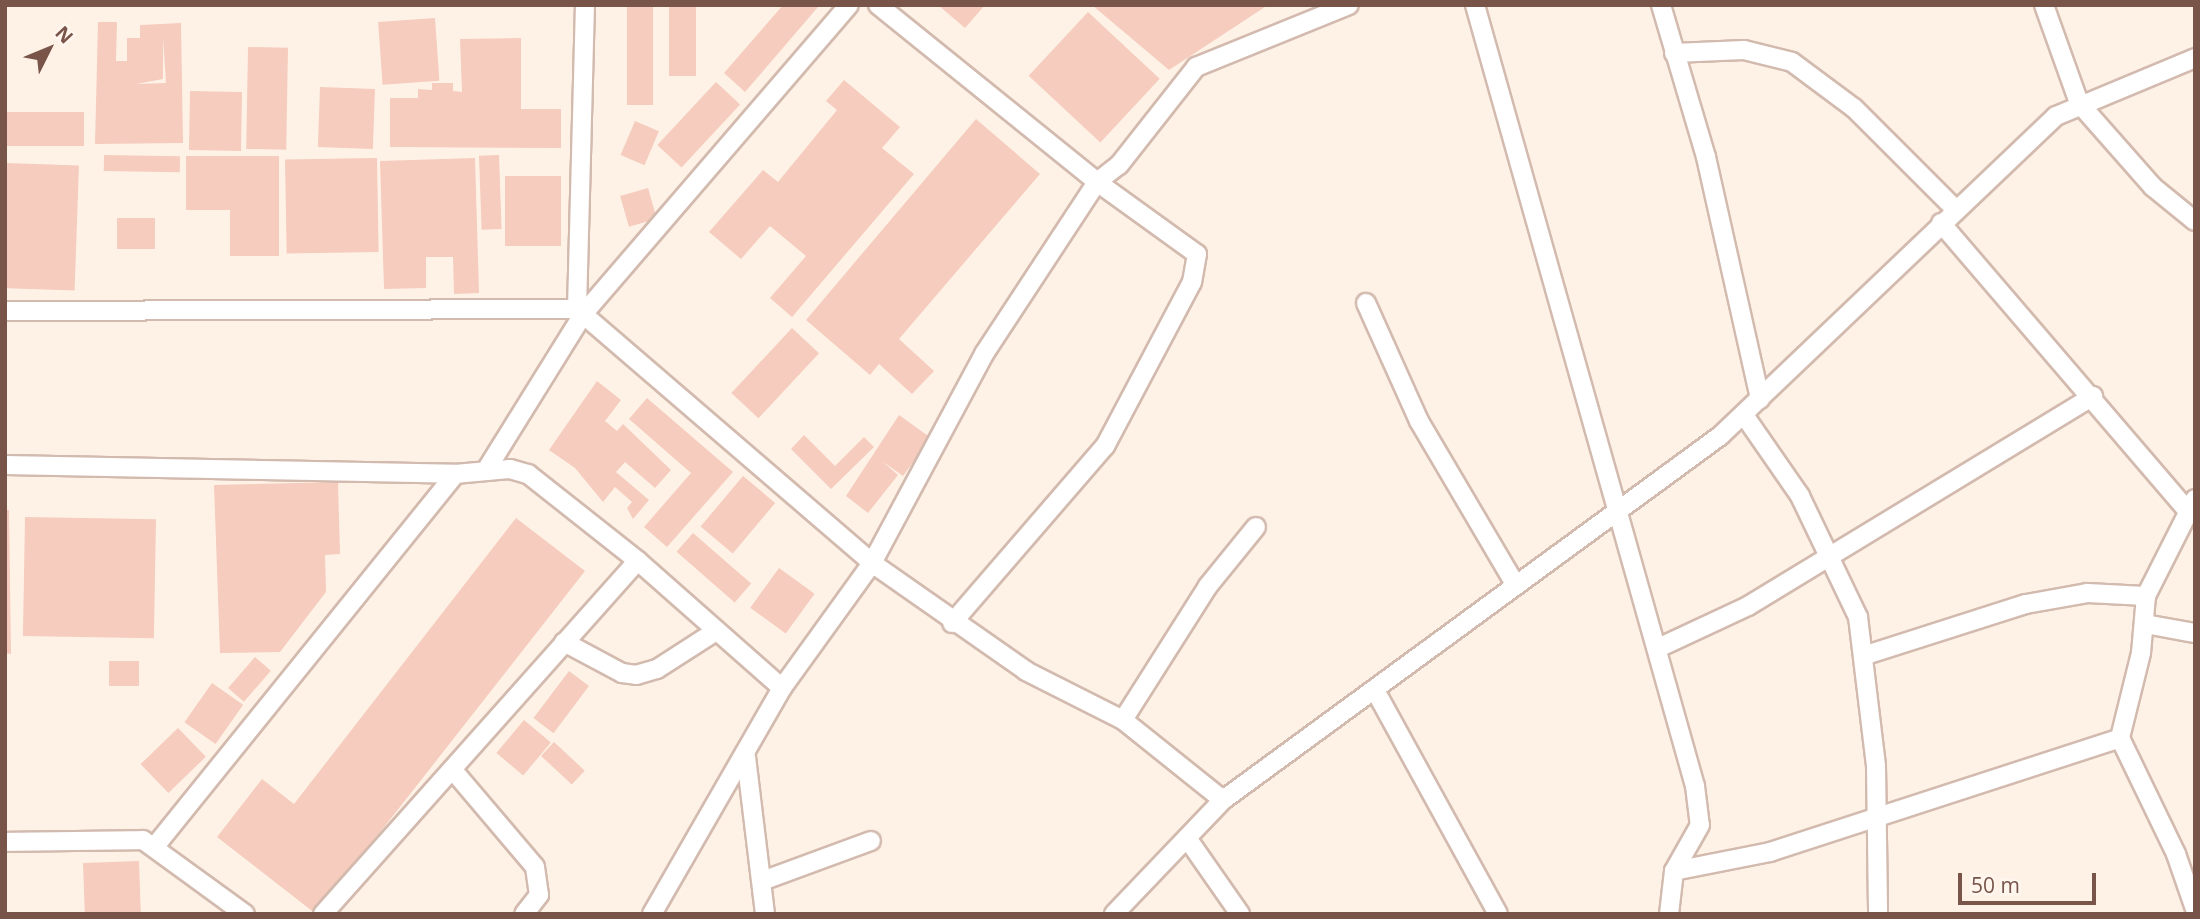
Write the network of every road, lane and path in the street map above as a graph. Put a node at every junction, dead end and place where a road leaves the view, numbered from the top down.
1 (585, 5) edge
2 (849, 5) edge
3 (878, 5) edge
4 (1349, 5) edge
5 (1475, 5) edge
6 (1661, 5) edge
7 (2044, 5) edge
8 (1674, 53) junction
9 (2195, 58) edge
10 (2078, 103) junction
11 (1097, 183) junction
12 (1955, 209) junction
13 (2195, 221) edge
14 (1941, 223) junction
15 (1366, 303) dead end
16 (581, 311) junction
17 (5, 312) edge
18 (2093, 396) junction
19 (1760, 399) junction
20 (1744, 415) junction
21 (5, 465) edge
22 (488, 467) junction
23 (455, 474) junction
24 (1619, 505) junction
25 (2191, 505) edge
26 (1256, 527) dead end
27 (1832, 554) junction
28 (638, 561) junction
29 (872, 563) junction
30 (1514, 582) junction
31 (2146, 596) junction
32 (952, 623) junction
33 (2145, 624) junction
34 (716, 631) junction
35 (2195, 633) edge
36 (564, 642) junction
37 (1658, 648) junction
38 (1867, 655) junction
39 (782, 688) junction
40 (1376, 692) junction
41 (1123, 720) junction
42 (2120, 738) junction
43 (746, 757) junction
44 (452, 769) junction
45 (1223, 800) junction
46 (1877, 813) junction
47 (1187, 838) junction
48 (871, 841) dead end
49 (5, 842) edge
50 (156, 845) junction
51 (1674, 871) junction
52 (762, 881) junction
53 (2195, 909) edge
54 (245, 914) edge
55 (323, 914) edge
56 (524, 914) edge
57 (652, 914) edge
58 (765, 914) edge
59 (1114, 914) edge
60 (1240, 914) edge
61 (1498, 914) edge
62 (1669, 914) edge
63 (1878, 914) edge

1 - 16 street
2 - 16 street
3 - 11 street
4 - 11 street
5 - 24 street
6 - 8 street
7 - 10 street
8 - 12 street
8 - 19 street
9 - 10 street
10 - 12 street
10 - 13 street
11 - 29 street
11 - 32 street
12 - 14 street
14 - 18 street
14 - 19 street
15 - 30 street
16 - 17 street
16 - 22 street
16 - 29 street
18 - 25 street
18 - 27 street
19 - 20 street
20 - 24 street
20 - 27 street
21 - 23 street
22 - 23 street
22 - 28 street
23 - 50 street
24 - 30 street
24 - 37 street
25 - 31 street
26 - 41 street
27 - 37 street
27 - 38 street
28 - 34 street
28 - 36 street
29 - 32 street
29 - 39 street
30 - 40 street
31 - 33 street
31 - 38 street
32 - 41 street
33 - 35 street
33 - 42 street
34 - 36 street
34 - 39 street
36 - 44 street
37 - 51 street
38 - 46 street
39 - 43 street
40 - 45 street
40 - 61 street
41 - 45 street
42 - 46 street
42 - 53 street
43 - 52 street
43 - 57 street
44 - 55 street
44 - 56 street
45 - 47 street
46 - 51 street
46 - 63 street
47 - 59 street
47 - 60 street
48 - 52 street
49 - 50 street
50 - 54 street
51 - 62 street
52 - 58 street

